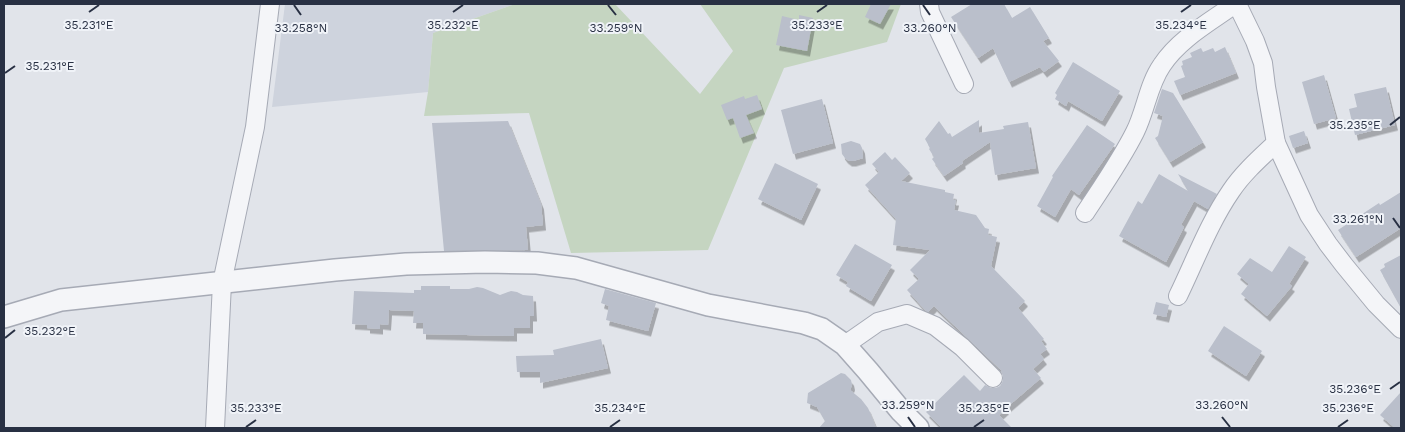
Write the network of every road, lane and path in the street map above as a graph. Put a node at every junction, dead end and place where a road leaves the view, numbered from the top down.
1 (270, 4) edge
2 (929, 4) edge
3 (1236, 4) edge
4 (964, 84) dead end
5 (1276, 143) junction
6 (1085, 213) dead end
7 (222, 283) junction
8 (1178, 296) dead end
9 (4, 317) edge
10 (1401, 329) edge
11 (845, 345) junction
12 (993, 378) dead end
13 (909, 426) edge
14 (216, 428) edge

1 - 7 street
2 - 4 street
3 - 5 street
3 - 6 street
5 - 8 street
5 - 10 street
7 - 9 street
7 - 11 street
7 - 14 street
11 - 12 street
11 - 13 street

